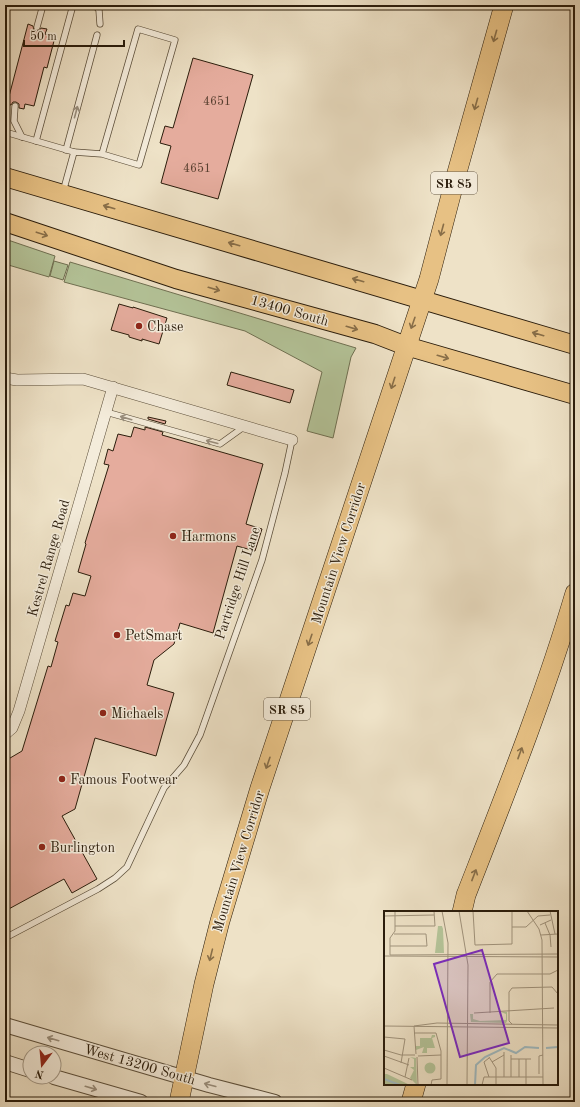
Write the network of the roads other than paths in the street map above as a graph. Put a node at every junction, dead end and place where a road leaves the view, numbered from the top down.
1 (43, 5) edge
2 (73, 5) edge
3 (95, 5) edge
4 (504, 5) edge
5 (100, 24) dead end
6 (37, 27) dead end
7 (97, 35) dead end
8 (15, 106) dead end
9 (5, 132) edge
10 (22, 137) junction
11 (36, 141) junction
12 (66, 150) junction
13 (74, 152) junction
14 (102, 154) junction
15 (5, 177) edge
16 (63, 194) junction
17 (5, 222) edge
18 (421, 299) junction
19 (575, 344) edge
20 (406, 346) junction
21 (5, 378) edge
22 (114, 387) junction
23 (575, 395) edge
24 (106, 412) junction
25 (245, 426) junction
26 (292, 440) joint
27 (575, 593) edge
28 (5, 734) edge
29 (462, 911) edge
30 (5, 938) edge
31 (5, 1025) edge
32 (5, 1062) edge
33 (22, 1067) edge
34 (185, 1077) junction
35 (62, 1079) edge
36 (416, 1085) edge
37 (141, 1102) edge
38 (179, 1102) edge
39 (275, 1102) edge
40 (411, 1102) edge

1 - 6 lane
2 - 11 lane
3 - 5 lane
4 -> 18 highway, Mountain View Corridor / SR 85
12 -> 7 lane
8 - 10 lane
9 - 10 lane
10 - 11 lane
11 - 12 lane
12 - 13 lane
13 - 14 lane
13 - 16 lane
14 - 14 lane
15 - 16 main road
18 -> 16 main road
17 -> 20 main road, 13400 South
19 -> 18 main road
18 -> 20 highway, Mountain View Corridor / SR 85
20 -> 23 main road, 13400 South
20 -> 34 highway, Mountain View Corridor / SR 85
21 - 22 street, Partridge Hill Lane
22 - 24 street, Kestrel Range Road
22 - 25 street, Partridge Hill Lane
25 -> 24 lane
24 - 28 street, Kestrel Range Road
25 - 26 street, Partridge Hill Lane
26 - 30 lane, Partridge Hill Lane
29 -> 27 highway
34 -> 31 street, West 13200 South
32 - 33 street
34 - 38 highway, Mountain View Corridor / SR 85
39 -> 34 street, West 13200 South
35 -> 37 street
36 - 40 highway

